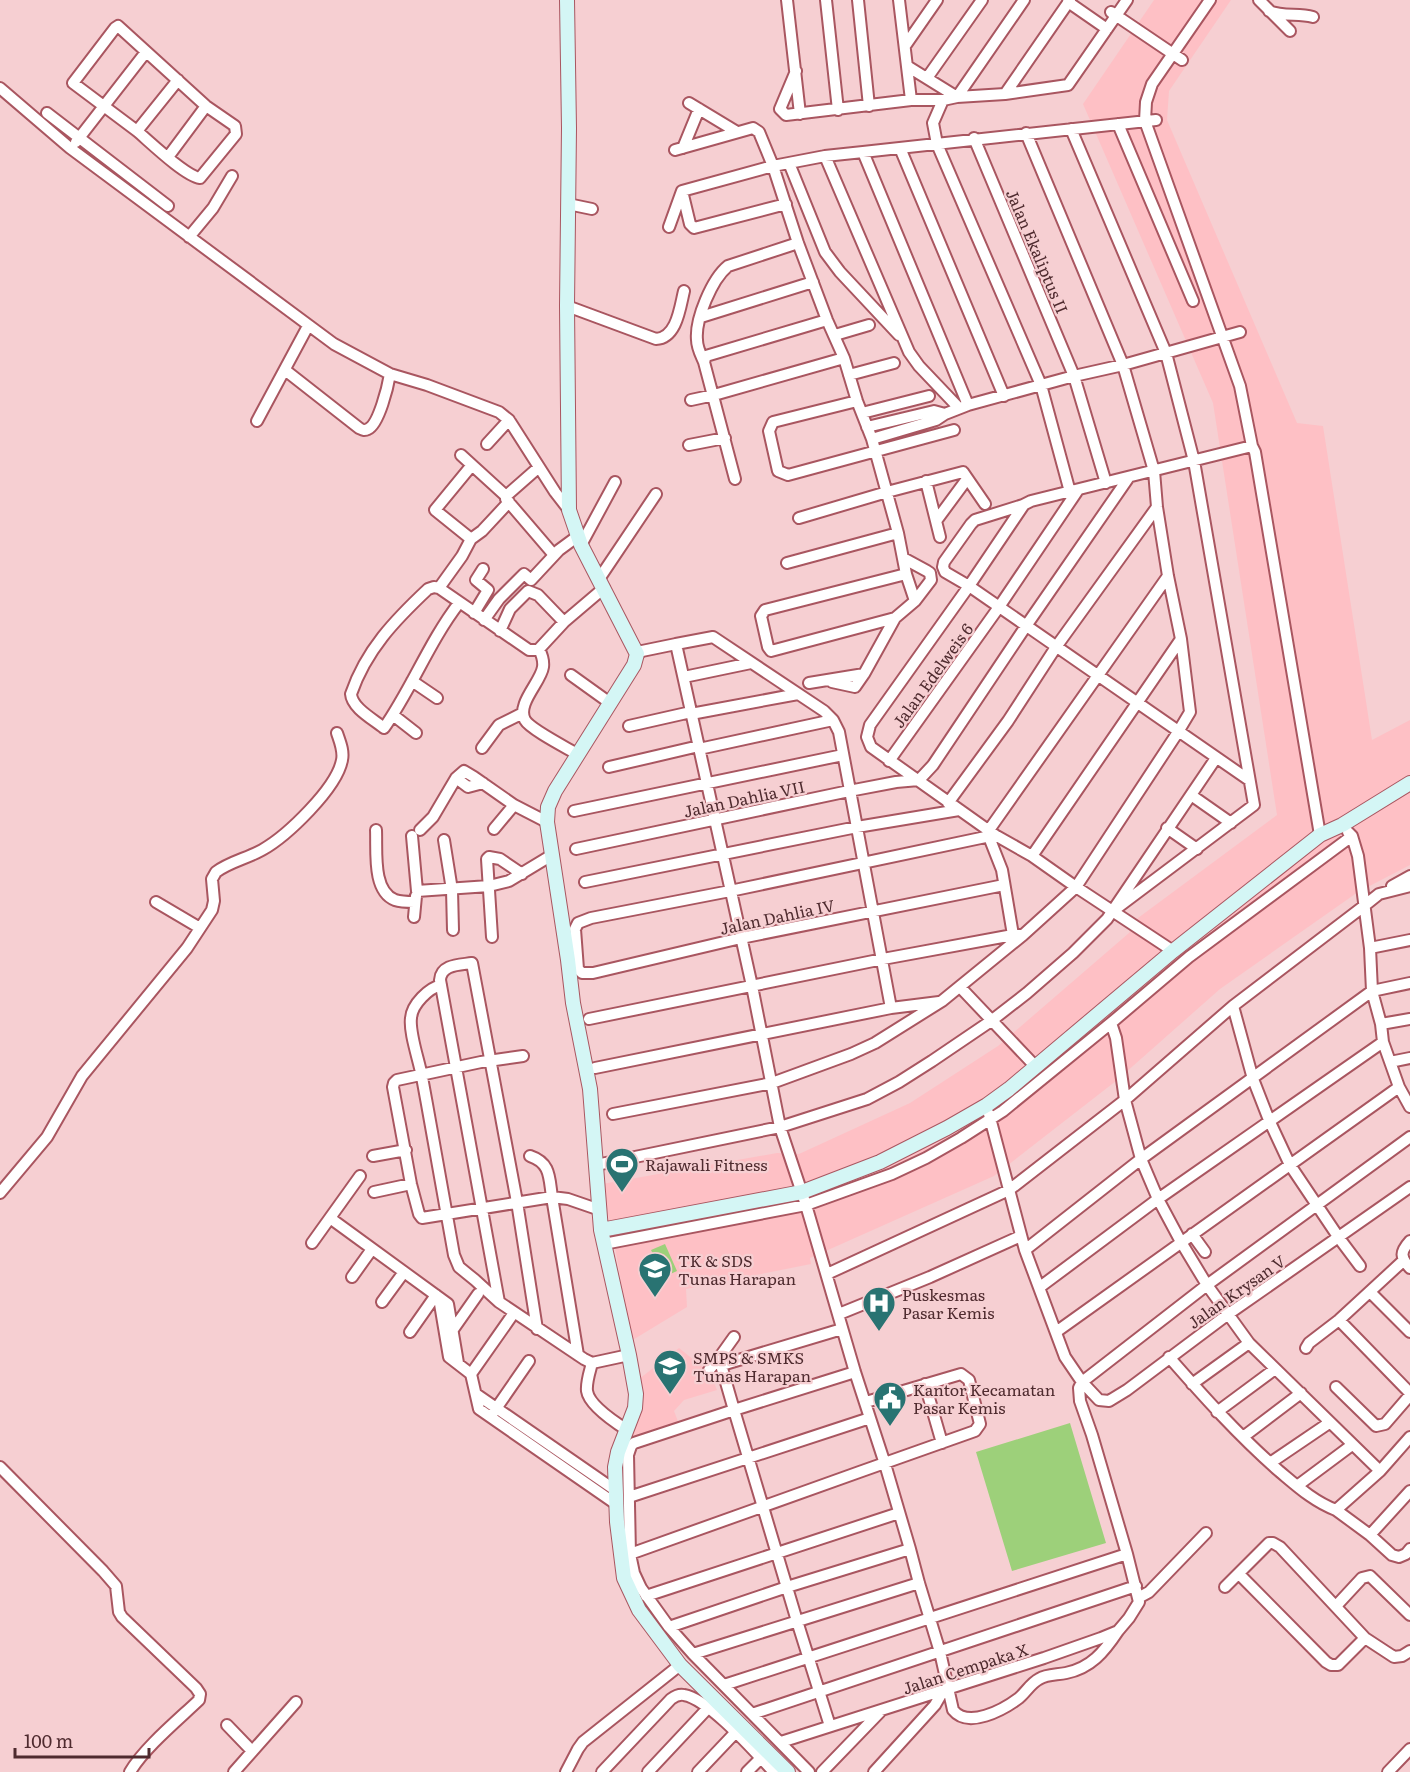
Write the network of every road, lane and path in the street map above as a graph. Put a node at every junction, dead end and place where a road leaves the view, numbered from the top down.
1 (567, 0) edge
2 (787, 0) edge
3 (826, 0) edge
4 (858, 0) edge
5 (899, 0) edge
6 (938, 0) edge
7 (982, 0) edge
8 (1024, 0) edge
9 (1210, 0) edge
10 (1259, 0) edge
11 (1069, 1) edge
12 (1122, 1) edge
13 (1269, 11) junction
14 (1113, 14) junction
15 (1313, 17) dead end
16 (1104, 27) junction
17 (1290, 31) dead end
18 (905, 46) junction
19 (146, 52) junction
20 (1177, 57) junction
21 (907, 66) junction
22 (796, 71) junction
23 (927, 78) junction
24 (178, 80) junction
25 (0, 88) edge
26 (1005, 94) junction
27 (957, 97) junction
28 (911, 100) junction
29 (943, 100) junction
30 (689, 103) dead end
31 (103, 106) junction
32 (206, 106) junction
33 (869, 106) junction
34 (699, 109) junction
35 (838, 110) junction
36 (47, 113) dead end
37 (800, 114) junction
38 (1150, 120) junction
39 (1118, 124) junction
40 (1071, 129) junction
41 (137, 131) junction
42 (737, 132) junction
43 (1026, 133) junction
44 (79, 138) junction
45 (974, 138) junction
46 (937, 144) junction
47 (70, 148) junction
48 (900, 148) junction
49 (863, 152) junction
50 (825, 156) junction
51 (168, 157) junction
52 (789, 163) junction
53 (773, 166) junction
54 (232, 176) dead end
55 (682, 191) junction
56 (568, 204) junction
57 (786, 204) junction
58 (168, 206) dead end
59 (592, 209) dead end
60 (669, 226) dead end
61 (189, 237) junction
62 (798, 243) junction
63 (813, 282) junction
64 (684, 291) dead end
65 (1193, 301) dead end
66 (567, 306) junction
67 (701, 317) junction
68 (827, 320) junction
69 (869, 325) dead end
70 (308, 326) junction
71 (1240, 332) dead end
72 (835, 335) junction
73 (1222, 336) junction
74 (904, 340) junction
75 (1166, 352) junction
76 (844, 358) junction
77 (704, 362) junction
78 (894, 363) dead end
79 (1123, 365) junction
80 (285, 370) junction
81 (390, 374) junction
82 (849, 375) junction
83 (1074, 376) junction
84 (1041, 385) junction
85 (714, 395) junction
86 (929, 396) dead end
87 (1004, 396) junction
88 (691, 400) dead end
89 (857, 401) junction
90 (964, 407) junction
91 (862, 413) junction
92 (508, 420) junction
93 (257, 421) dead end
94 (909, 422) junction
95 (867, 427) junction
96 (954, 430) dead end
97 (725, 438) junction
98 (872, 439) junction
99 (487, 444) dead end
100 (689, 445) dead end
101 (1252, 446) junction
102 (874, 452) junction
103 (461, 455) dead end
104 (1194, 461) junction
105 (472, 465) junction
106 (539, 466) junction
107 (1154, 471) junction
108 (1129, 477) junction
109 (735, 479) dead end
110 (967, 479) junction
111 (926, 481) junction
112 (615, 482) dead end
113 (1106, 483) junction
114 (1074, 490) junction
115 (887, 492) junction
116 (656, 494) dead end
117 (507, 499) junction
118 (985, 504) dead end
119 (1023, 505) junction
120 (1157, 507) junction
121 (569, 510) junction
122 (799, 518) dead end
123 (936, 521) junction
124 (898, 533) junction
125 (940, 537) dead end
126 (471, 539) junction
127 (579, 541) junction
128 (554, 555) junction
129 (903, 558) junction
130 (787, 563) dead end
131 (483, 569) dead end
132 (906, 574) junction
133 (1168, 576) junction
134 (601, 584) junction
135 (969, 586) junction
136 (439, 588) junction
137 (488, 590) junction
138 (499, 599) junction
139 (915, 601) junction
140 (459, 603) junction
141 (999, 607) junction
142 (474, 613) junction
143 (895, 618) junction
144 (484, 620) junction
145 (564, 622) junction
146 (1026, 626) junction
147 (500, 631) junction
148 (1182, 639) junction
149 (676, 644) junction
150 (1056, 647) junction
151 (539, 649) junction
152 (642, 652) junction
153 (751, 663) junction
154 (571, 675) dead end
155 (1097, 676) junction
156 (684, 677) junction
157 (412, 681) junction
158 (809, 683) dead end
159 (798, 694) junction
160 (437, 698) dead end
161 (610, 703) junction
162 (1137, 704) junction
163 (523, 713) junction
164 (691, 713) junction
165 (393, 715) junction
166 (833, 720) junction
167 (629, 726) dead end
168 (1178, 732) junction
169 (337, 733) dead end
170 (416, 733) dead end
171 (482, 748) dead end
172 (699, 748) junction
173 (577, 754) junction
174 (843, 755) junction
175 (1216, 758) junction
176 (889, 760) junction
177 (609, 767) dead end
178 (919, 780) junction
179 (1249, 780) junction
180 (1410, 783) edge
181 (707, 785) junction
182 (849, 791) junction
183 (1191, 795) junction
184 (948, 802) junction
185 (514, 805) junction
186 (959, 810) junction
187 (574, 812) dead end
188 (715, 819) junction
189 (546, 822) junction
190 (1231, 823) junction
191 (1342, 825) junction
192 (858, 826) junction
193 (1167, 828) junction
194 (494, 829) dead end
195 (376, 830) dead end
196 (991, 834) junction
197 (1320, 835) junction
198 (1352, 836) junction
199 (444, 840) dead end
200 (576, 849) dead end
201 (1197, 849) junction
202 (723, 854) junction
203 (552, 855) junction
204 (1032, 856) junction
205 (863, 863) junction
206 (522, 874) junction
207 (1410, 876) edge
208 (585, 882) dead end
209 (1004, 885) junction
210 (489, 886) junction
211 (1410, 886) edge
212 (1076, 887) junction
213 (452, 890) junction
214 (730, 891) junction
215 (1378, 894) junction
216 (416, 897) junction
217 (156, 902) dead end
218 (1364, 906) junction
219 (873, 911) junction
220 (1113, 911) junction
221 (414, 917) dead end
222 (200, 928) junction
223 (453, 930) dead end
224 (1018, 935) junction
225 (492, 937) dead end
226 (741, 938) junction
227 (1410, 940) edge
228 (1370, 948) junction
229 (1175, 949) junction
230 (1189, 957) junction
231 (883, 959) junction
232 (1410, 984) edge
233 (441, 985) junction
234 (752, 986) junction
235 (960, 987) junction
236 (1372, 991) junction
237 (942, 1001) junction
238 (1233, 1006) junction
239 (891, 1008) junction
240 (589, 1019) dead end
241 (1410, 1019) edge
242 (992, 1021) junction
243 (1111, 1023) junction
244 (1381, 1024) junction
245 (761, 1034) junction
246 (1383, 1042) junction
247 (523, 1056) dead end
248 (1410, 1058) edge
249 (491, 1060) junction
250 (1390, 1062) junction
251 (1036, 1067) junction
252 (456, 1068) junction
253 (595, 1068) dead end
254 (422, 1074) junction
255 (1252, 1079) junction
256 (772, 1083) junction
257 (1399, 1087) junction
258 (1125, 1100) junction
259 (987, 1105) junction
260 (1410, 1107) edge
261 (613, 1114) dead end
262 (991, 1119) junction
263 (1269, 1120) junction
264 (780, 1127) junction
265 (1410, 1137) edge
266 (406, 1150) junction
267 (373, 1156) dead end
268 (530, 1156) dead end
269 (1141, 1160) junction
270 (601, 1164) dead end
271 (1290, 1165) junction
272 (360, 1176) dead end
273 (411, 1184) junction
274 (1410, 1187) edge
275 (1009, 1191) junction
276 (374, 1192) dead end
277 (0, 1193) edge
278 (552, 1197) junction
279 (804, 1198) junction
280 (1158, 1199) junction
281 (517, 1202) junction
282 (1317, 1205) junction
283 (483, 1209) junction
284 (600, 1210) junction
285 (447, 1214) junction
286 (330, 1218) junction
287 (1192, 1234) junction
288 (1021, 1236) junction
289 (602, 1237) junction
290 (1339, 1238) junction
291 (1410, 1241) edge
292 (1181, 1242) junction
293 (312, 1244) dead end
294 (372, 1249) junction
295 (1025, 1250) junction
296 (1205, 1252) dead end
297 (1407, 1264) edge
298 (1360, 1266) dead end
299 (404, 1272) junction
300 (827, 1274) junction
301 (352, 1277) dead end
302 (1206, 1285) junction
303 (1040, 1287) junction
304 (1370, 1292) junction
305 (478, 1294) dead end
306 (438, 1297) junction
307 (382, 1302) dead end
308 (499, 1302) junction
309 (838, 1314) junction
310 (1227, 1315) junction
311 (511, 1317) dead end
312 (1339, 1320) junction
313 (537, 1329) junction
314 (842, 1329) junction
315 (452, 1331) junction
316 (410, 1332) dead end
317 (1056, 1332) junction
318 (1410, 1332) edge
319 (734, 1337) dead end
320 (1249, 1343) junction
321 (1306, 1348) dead end
322 (578, 1355) junction
323 (629, 1355) junction
324 (1169, 1357) junction
325 (529, 1361) dead end
326 (720, 1361) junction
327 (458, 1363) junction
328 (592, 1363) junction
329 (1275, 1369) junction
330 (710, 1370) dead end
331 (855, 1372) junction
332 (471, 1374) junction
333 (1082, 1382) junction
334 (925, 1384) junction
335 (1192, 1384) junction
336 (1336, 1387) dead end
337 (1300, 1393) junction
338 (1410, 1394) edge
339 (866, 1402) junction
340 (734, 1410) junction
341 (1217, 1412) junction
342 (493, 1413) junction
343 (870, 1418) junction
344 (1329, 1422) junction
345 (627, 1430) junction
346 (1243, 1437) junction
347 (1410, 1437) edge
348 (942, 1443) junction
349 (1352, 1445) junction
350 (748, 1457) junction
351 (1270, 1463) junction
352 (885, 1464) junction
353 (0, 1467) edge
354 (1380, 1471) junction
355 (1297, 1486) junction
356 (1410, 1491) edge
357 (616, 1497) junction
358 (629, 1497) junction
359 (762, 1505) junction
360 (1336, 1510) junction
361 (899, 1513) junction
362 (1206, 1533) dead end
363 (1370, 1535) junction
364 (910, 1549) junction
365 (1410, 1549) edge
366 (630, 1554) junction
367 (777, 1554) junction
368 (1126, 1554) junction
369 (1239, 1574) junction
370 (919, 1583) junction
371 (1136, 1586) junction
372 (787, 1587) junction
373 (1225, 1587) dead end
374 (646, 1596) junction
375 (1138, 1598) junction
376 (1336, 1606) junction
377 (1410, 1615) edge
378 (930, 1618) junction
379 (797, 1621) junction
380 (669, 1627) junction
381 (1118, 1632) junction
382 (1365, 1638) junction
383 (1410, 1651) edge
384 (940, 1652) junction
385 (693, 1654) junction
386 (808, 1657) junction
387 (680, 1665) junction
388 (724, 1685) junction
389 (945, 1690) junction
390 (820, 1692) junction
391 (296, 1702) dead end
392 (708, 1708) junction
393 (880, 1711) junction
394 (752, 1714) junction
395 (227, 1725) dead end
396 (830, 1726) junction
397 (735, 1732) junction
398 (781, 1743) junction
399 (1410, 1749) edge
400 (252, 1751) junction
401 (761, 1758) junction
402 (780, 1770) edge
403 (130, 1772) edge
404 (234, 1772) edge
405 (566, 1772) edge
406 (602, 1772) edge
407 (648, 1772) edge
408 (698, 1772) edge
409 (747, 1772) edge
410 (809, 1772) edge
411 (822, 1772) edge
412 (874, 1772) edge
413 (1388, 1772) edge

1 - 56 street
2 - 22 street
3 - 35 street
4 - 33 street
5 - 18 street
6 - 18 street
7 - 23 street
8 - 27 street
9 - 20 street
10 - 13 street
11 - 16 street
11 - 26 street
12 - 14 street
13 - 15 street
13 - 17 street
14 - 16 street
14 - 20 street
16 - 26 street
18 - 21 street
19 - 24 street
19 - 31 street
19 - 31 street
20 - 38 street
21 - 23 street
21 - 28 street
22 - 37 street
22 - 37 street
23 - 27 street
24 - 32 street
24 - 41 street
25 - 47 street
26 - 27 street
27 - 29 street
28 - 29 street
28 - 33 street
29 - 46 street
30 - 34 street
31 - 41 street
31 - 44 street
32 - 51 street
32 - 51 street
33 - 35 street
34 - 42 street
34 - 42 street
35 - 37 street
36 - 44 street
38 - 39 street
38 - 73 street
39 - 40 street
39 - 65 street
40 - 43 street
40 - 75 street
41 - 51 street
42 - 53 street
43 - 45 street
43 - 79 street
44 - 47 street
44 - 58 street
45 - 46 street
45 - 83 street, Jalan Ekaliptus II
46 - 48 street
46 - 84 street
47 - 61 street
48 - 49 street
48 - 87 street
49 - 50 street
49 - 90 street
50 - 52 street
50 - 74 street
52 - 53 street
52 - 74 street
53 - 55 street
53 - 57 street
54 - 61 street
55 - 57 street
55 - 60 street
56 - 59 street
56 - 66 street
57 - 62 street
61 - 70 street
62 - 63 street
62 - 67 street
63 - 67 street
63 - 68 street
64 - 66 street
66 - 121 street
67 - 77 street
68 - 72 street
68 - 77 street
69 - 72 street
70 - 80 street
70 - 81 street
71 - 73 street
72 - 76 street
73 - 75 street
73 - 101 street
74 - 90 street
75 - 79 street
75 - 104 street
76 - 82 street
76 - 85 street
77 - 85 street
78 - 82 street
79 - 83 street
79 - 107 street
80 - 81 street
80 - 93 street
81 - 92 street
82 - 89 street
83 - 84 street
83 - 113 street, Jalan Ekaliptus II
84 - 87 street
84 - 114 street
85 - 88 street
85 - 97 street
86 - 91 street
87 - 90 street
89 - 91 street
89 - 102 street
90 - 94 street
91 - 95 street
92 - 99 street
92 - 106 street
94 - 95 street
94 - 98 street
95 - 98 street
96 - 102 street
97 - 100 street
97 - 109 street
98 - 102 street
101 - 104 street
101 - 197 street
102 - 115 street
103 - 105 street
104 - 107 street
104 - 179 street
105 - 117 street
105 - 126 street
106 - 117 street
106 - 121 street
107 - 108 street
107 - 120 street
108 - 113 street
108 - 146 street
110 - 111 street
110 - 118 street
110 - 123 street
111 - 115 street
111 - 123 street
112 - 127 street
113 - 114 street
114 - 119 street
114 - 141 street, Jalan Edelweis 6
115 - 122 street
115 - 124 street
116 - 134 street
117 - 126 street
117 - 128 street
119 - 135 street
119 - 135 street
120 - 133 street
120 - 150 street
121 - 127 street
123 - 125 street
124 - 129 street
124 - 130 street
126 - 136 street
127 - 128 street
127 - 134 street
128 - 138 street
129 - 132 street
129 - 139 street
131 - 137 street
132 - 139 street
132 - 143 street
133 - 148 street
133 - 155 street
134 - 145 street
134 - 152 street
135 - 141 street
135 - 176 street
136 - 140 street
136 - 165 street
137 - 138 street
137 - 142 street
138 - 144 street
139 - 143 street
140 - 142 street
140 - 157 street
141 - 146 street
141 - 176 street, Jalan Edelweis 6
142 - 144 street
143 - 158 street
144 - 147 street
145 - 147 street
145 - 151 street
146 - 150 street
146 - 178 street
147 - 151 street
148 - 162 street
148 - 168 street
149 - 152 street
149 - 153 street
149 - 156 street
150 - 155 street
150 - 184 street
151 - 163 street
152 - 161 street
153 - 156 street
153 - 159 street
154 - 161 street
155 - 162 street
155 - 196 street
156 - 164 street
157 - 160 street
157 - 165 street
159 - 164 street
159 - 166 street
161 - 173 street
162 - 168 street
162 - 204 street
163 - 171 street
163 - 173 street
164 - 167 street
164 - 172 street
165 - 170 street
166 - 172 street
166 - 174 street
168 - 175 street
168 - 212 street
169 - 222 street
172 - 177 street
172 - 181 street
173 - 189 street
174 - 181 street
174 - 182 street
175 - 179 street
175 - 183 street
176 - 178 street
178 - 182 street, Jalan Dahlia VII
178 - 184 street
179 - 190 street
180 - 191 street
181 - 187 street
181 - 188 street
182 - 188 street, Jalan Dahlia VII
182 - 192 street
183 - 190 street
183 - 193 street
184 - 186 street
185 - 189 street
185 - 194 street
185 - 216 street
186 - 192 street
186 - 196 street
188 - 200 street, Jalan Dahlia VII
188 - 202 street
189 - 203 street
190 - 201 street
191 - 197 street
191 - 198 street
192 - 202 street
192 - 205 street
193 - 201 street
193 - 220 street
195 - 216 street
196 - 204 street
196 - 205 street
196 - 209 street
197 - 229 street
198 - 218 street
198 - 230 street
199 - 213 street
201 - 220 street
202 - 208 street
202 - 214 street
203 - 206 street
203 - 284 street
204 - 212 street
205 - 214 street
205 - 219 street
206 - 210 street
206 - 210 street
207 - 215 street
209 - 219 street, Jalan Dahlia IV
209 - 224 street
210 - 213 street
210 - 225 street
211 - 215 street
212 - 220 street
212 - 224 street
213 - 216 street
213 - 223 street
214 - 226 street
214 - 226 street, Jalan Dahlia IV
215 - 218 street
216 - 221 street
217 - 222 street
218 - 228 street
218 - 238 street
219 - 226 street, Jalan Dahlia IV
219 - 231 street
220 - 229 street
220 - 242 street
222 - 277 street
224 - 231 street
224 - 235 street
226 - 234 street
227 - 228 street
228 - 236 street
229 - 230 street
229 - 251 street
230 - 243 street
231 - 234 street
231 - 239 street
232 - 236 street
233 - 249 street
233 - 252 street
233 - 254 street
234 - 240 street
234 - 245 street
235 - 237 street
235 - 242 street
236 - 244 street
236 - 255 street
237 - 239 street
237 - 256 street
238 - 255 street
238 - 258 street
239 - 245 street
241 - 244 street
242 - 251 street
242 - 264 street
243 - 258 street
243 - 262 street
244 - 246 street
245 - 253 street
245 - 256 street
246 - 250 street
246 - 263 street
247 - 249 street
248 - 250 street
249 - 252 street
249 - 281 street
250 - 257 street
251 - 259 street
252 - 254 street
252 - 283 street
254 - 266 street
254 - 285 street
255 - 263 street
255 - 269 street
256 - 261 street
256 - 264 street
257 - 260 street
257 - 271 street
258 - 269 street
258 - 275 street
259 - 262 street, Jalan Krysan V
259 - 279 street
262 - 275 street, Jalan Krysan V
262 - 279 street
263 - 271 street
263 - 280 street
264 - 270 street
264 - 279 street
265 - 282 street
266 - 267 street
266 - 273 street
268 - 278 street
269 - 280 street
269 - 295 street
271 - 282 street
271 - 287 street
272 - 286 street
273 - 276 street
273 - 285 street
274 - 290 street, Jalan Krysan V
275 - 288 street, Jalan Krysan V
275 - 300 street
278 - 281 street
278 - 284 street
278 - 322 street
279 - 289 street
279 - 300 street
280 - 292 street
280 - 303 street
281 - 283 street
281 - 313 street
282 - 290 street
282 - 302 street
283 - 285 street
283 - 308 street
284 - 289 street
285 - 308 street
286 - 293 street
286 - 294 street
287 - 292 street
287 - 296 street
288 - 295 street, Jalan Krysan V
288 - 309 street
289 - 323 street
290 - 298 street
290 - 310 street, Jalan Krysan V
291 - 297 street
292 - 302 street
292 - 317 street
294 - 299 street
294 - 301 street
295 - 303 street, Jalan Krysan V
297 - 304 street
299 - 306 street
299 - 307 street
300 - 309 street
302 - 310 street
302 - 333 street
303 - 317 street, Jalan Krysan V
304 - 312 street
304 - 318 street
305 - 315 street
306 - 315 street
306 - 316 street
306 - 327 street
308 - 313 street
309 - 314 street
310 - 320 street
310 - 324 street, Jalan Krysan V
311 - 332 street
312 - 321 street
312 - 338 street
313 - 322 street
314 - 326 street
314 - 331 street
315 - 327 street
317 - 333 street, Jalan Krysan V
319 - 326 street
320 - 329 street
320 - 335 street
322 - 328 street
323 - 328 street
323 - 345 street
324 - 333 street, Jalan Krysan V
324 - 335 street
325 - 342 street
326 - 330 street
326 - 340 street
327 - 332 street
328 - 345 street
329 - 337 street
329 - 341 street
331 - 339 street
331 - 340 street
332 - 342 street
333 - 368 street
334 - 339 street
334 - 348 street
334 - 348 street
335 - 341 street
336 - 338 street
337 - 344 street
337 - 346 street
339 - 343 street
340 - 350 street
340 - 358 street
341 - 346 street
342 - 357 street
343 - 350 street
343 - 352 street
344 - 349 street
344 - 351 street
345 - 357 street
346 - 351 street
347 - 354 street
348 - 352 street
349 - 354 street
349 - 355 street
350 - 358 street
350 - 359 street
351 - 355 street
352 - 359 street
352 - 361 street
353 - 403 street
354 - 360 street
355 - 360 street
356 - 363 street
357 - 387 street
358 - 366 street
359 - 366 street
359 - 367 street
360 - 363 street
361 - 364 street
361 - 367 street
362 - 375 street
363 - 365 street
364 - 370 street
364 - 372 street
366 - 374 street
367 - 372 street
367 - 374 street
368 - 371 street
368 - 378 street
369 - 373 street
369 - 376 street
369 - 382 street
370 - 378 street
370 - 379 street
371 - 375 street
371 - 384 street
372 - 379 street
372 - 380 street
374 - 380 street
375 - 381 street
376 - 377 street
376 - 382 street
378 - 384 street
378 - 386 street
379 - 385 street
379 - 386 street
380 - 385 street
381 - 389 street, Jalan Cempaka X
381 - 389 street
382 - 383 street
384 - 389 street
384 - 390 street
385 - 388 street
386 - 388 street
386 - 390 street
387 - 402 street
387 - 405 street
388 - 394 street
389 - 393 street, Jalan Cempaka X
389 - 412 street
390 - 394 street
390 - 396 street
391 - 400 street
392 - 397 street
392 - 406 street
392 - 407 street
393 - 396 street, Jalan Cempaka X
393 - 411 street
394 - 398 street
395 - 400 street
396 - 398 street, Jalan Cempaka X
397 - 401 street
397 - 408 street
398 - 410 street
399 - 413 street
400 - 404 street
401 - 402 street
401 - 409 street

